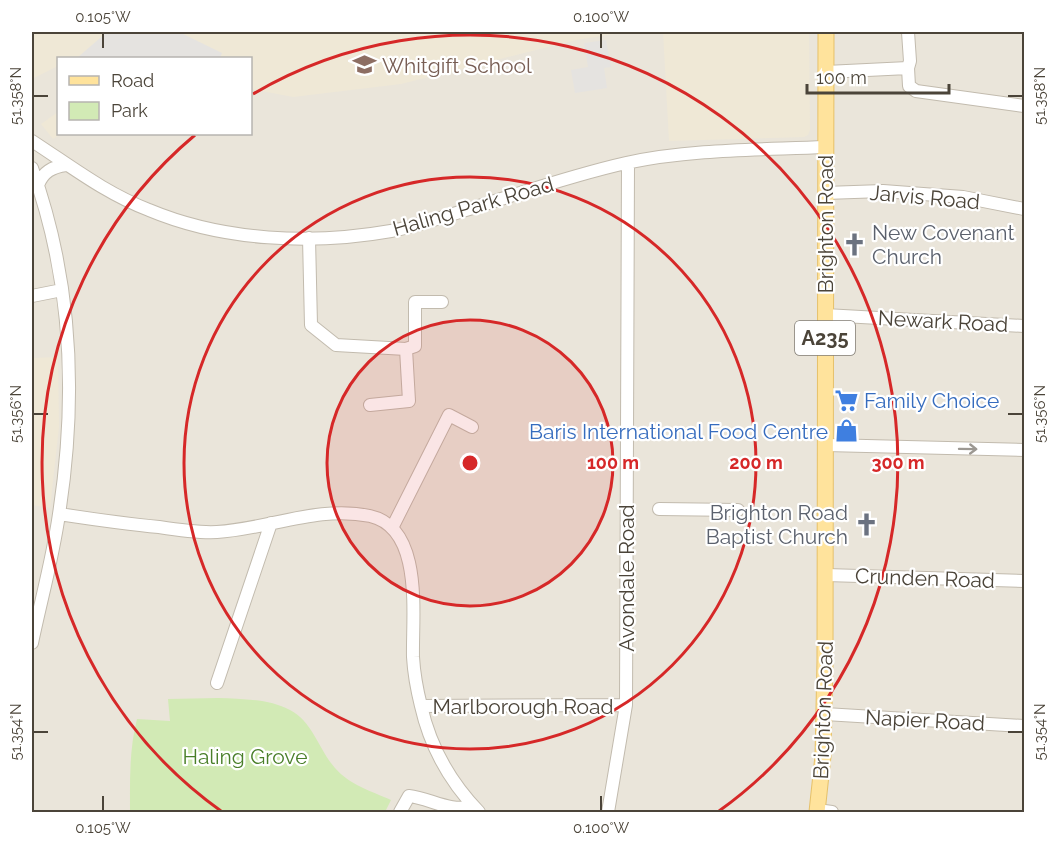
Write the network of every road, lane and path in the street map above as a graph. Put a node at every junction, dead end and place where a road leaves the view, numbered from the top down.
1 (826, 32) edge
2 (908, 32) edge
3 (908, 68) junction
4 (826, 72) junction
5 (1024, 106) edge
6 (32, 141) edge
7 (825, 147) junction
8 (628, 163) junction
9 (66, 165) junction
10 (32, 168) edge
11 (38, 185) junction
12 (825, 193) junction
13 (1024, 209) edge
14 (309, 238) junction
15 (62, 290) junction
16 (32, 296) edge
17 (442, 302) dead end
18 (825, 315) junction
19 (1024, 326) edge
20 (406, 350) junction
21 (370, 405) dead end
22 (472, 427) dead end
23 (826, 445) junction
24 (1024, 450) edge
25 (659, 509) dead end
26 (738, 510) dead end
27 (59, 514) junction
28 (271, 523) junction
29 (392, 528) junction
30 (826, 575) junction
31 (1024, 581) edge
32 (32, 643) edge
33 (217, 683) dead end
34 (626, 705) junction
35 (421, 706) junction
36 (825, 714) junction
37 (1024, 726) edge
38 (476, 809) edge
39 (822, 812) edge
40 (400, 813) edge
41 (608, 813) edge

1 - 4 main road, Brighton Road / A235
2 - 3 street
3 - 4 street
3 - 5 street
4 - 7 main road, Brighton Road / A235
6 - 9 street, Haling Park Road
7 - 8 street, Haling Park Road
7 - 12 main road, Brighton Road / A235
8 - 14 street, Haling Park Road
8 - 34 street, Avondale Road
9 - 11 street
9 - 14 street, Haling Park Road
10 - 11 street
11 - 15 street
12 - 13 street, Jarvis Road
12 - 18 main road, Brighton Road / A235
14 - 20 street
15 - 16 street
15 - 27 street
17 - 20 street
18 - 19 street, Newark Road
18 - 23 main road, Brighton Road / A235
20 - 21 street
22 - 29 street
23 -> 24 street
23 - 30 main road, Brighton Road / A235
25 - 26 street
27 - 28 street
27 - 32 street
28 - 29 street
28 - 33 street
29 - 35 street
30 - 31 street, Crunden Road
30 - 36 main road, Brighton Road / A235
34 - 35 street, Marlborough Road
34 - 41 street, Avondale Road
35 - 38 street
36 - 37 street, Napier Road
36 - 39 main road, Brighton Road / A235
38 - 40 street

